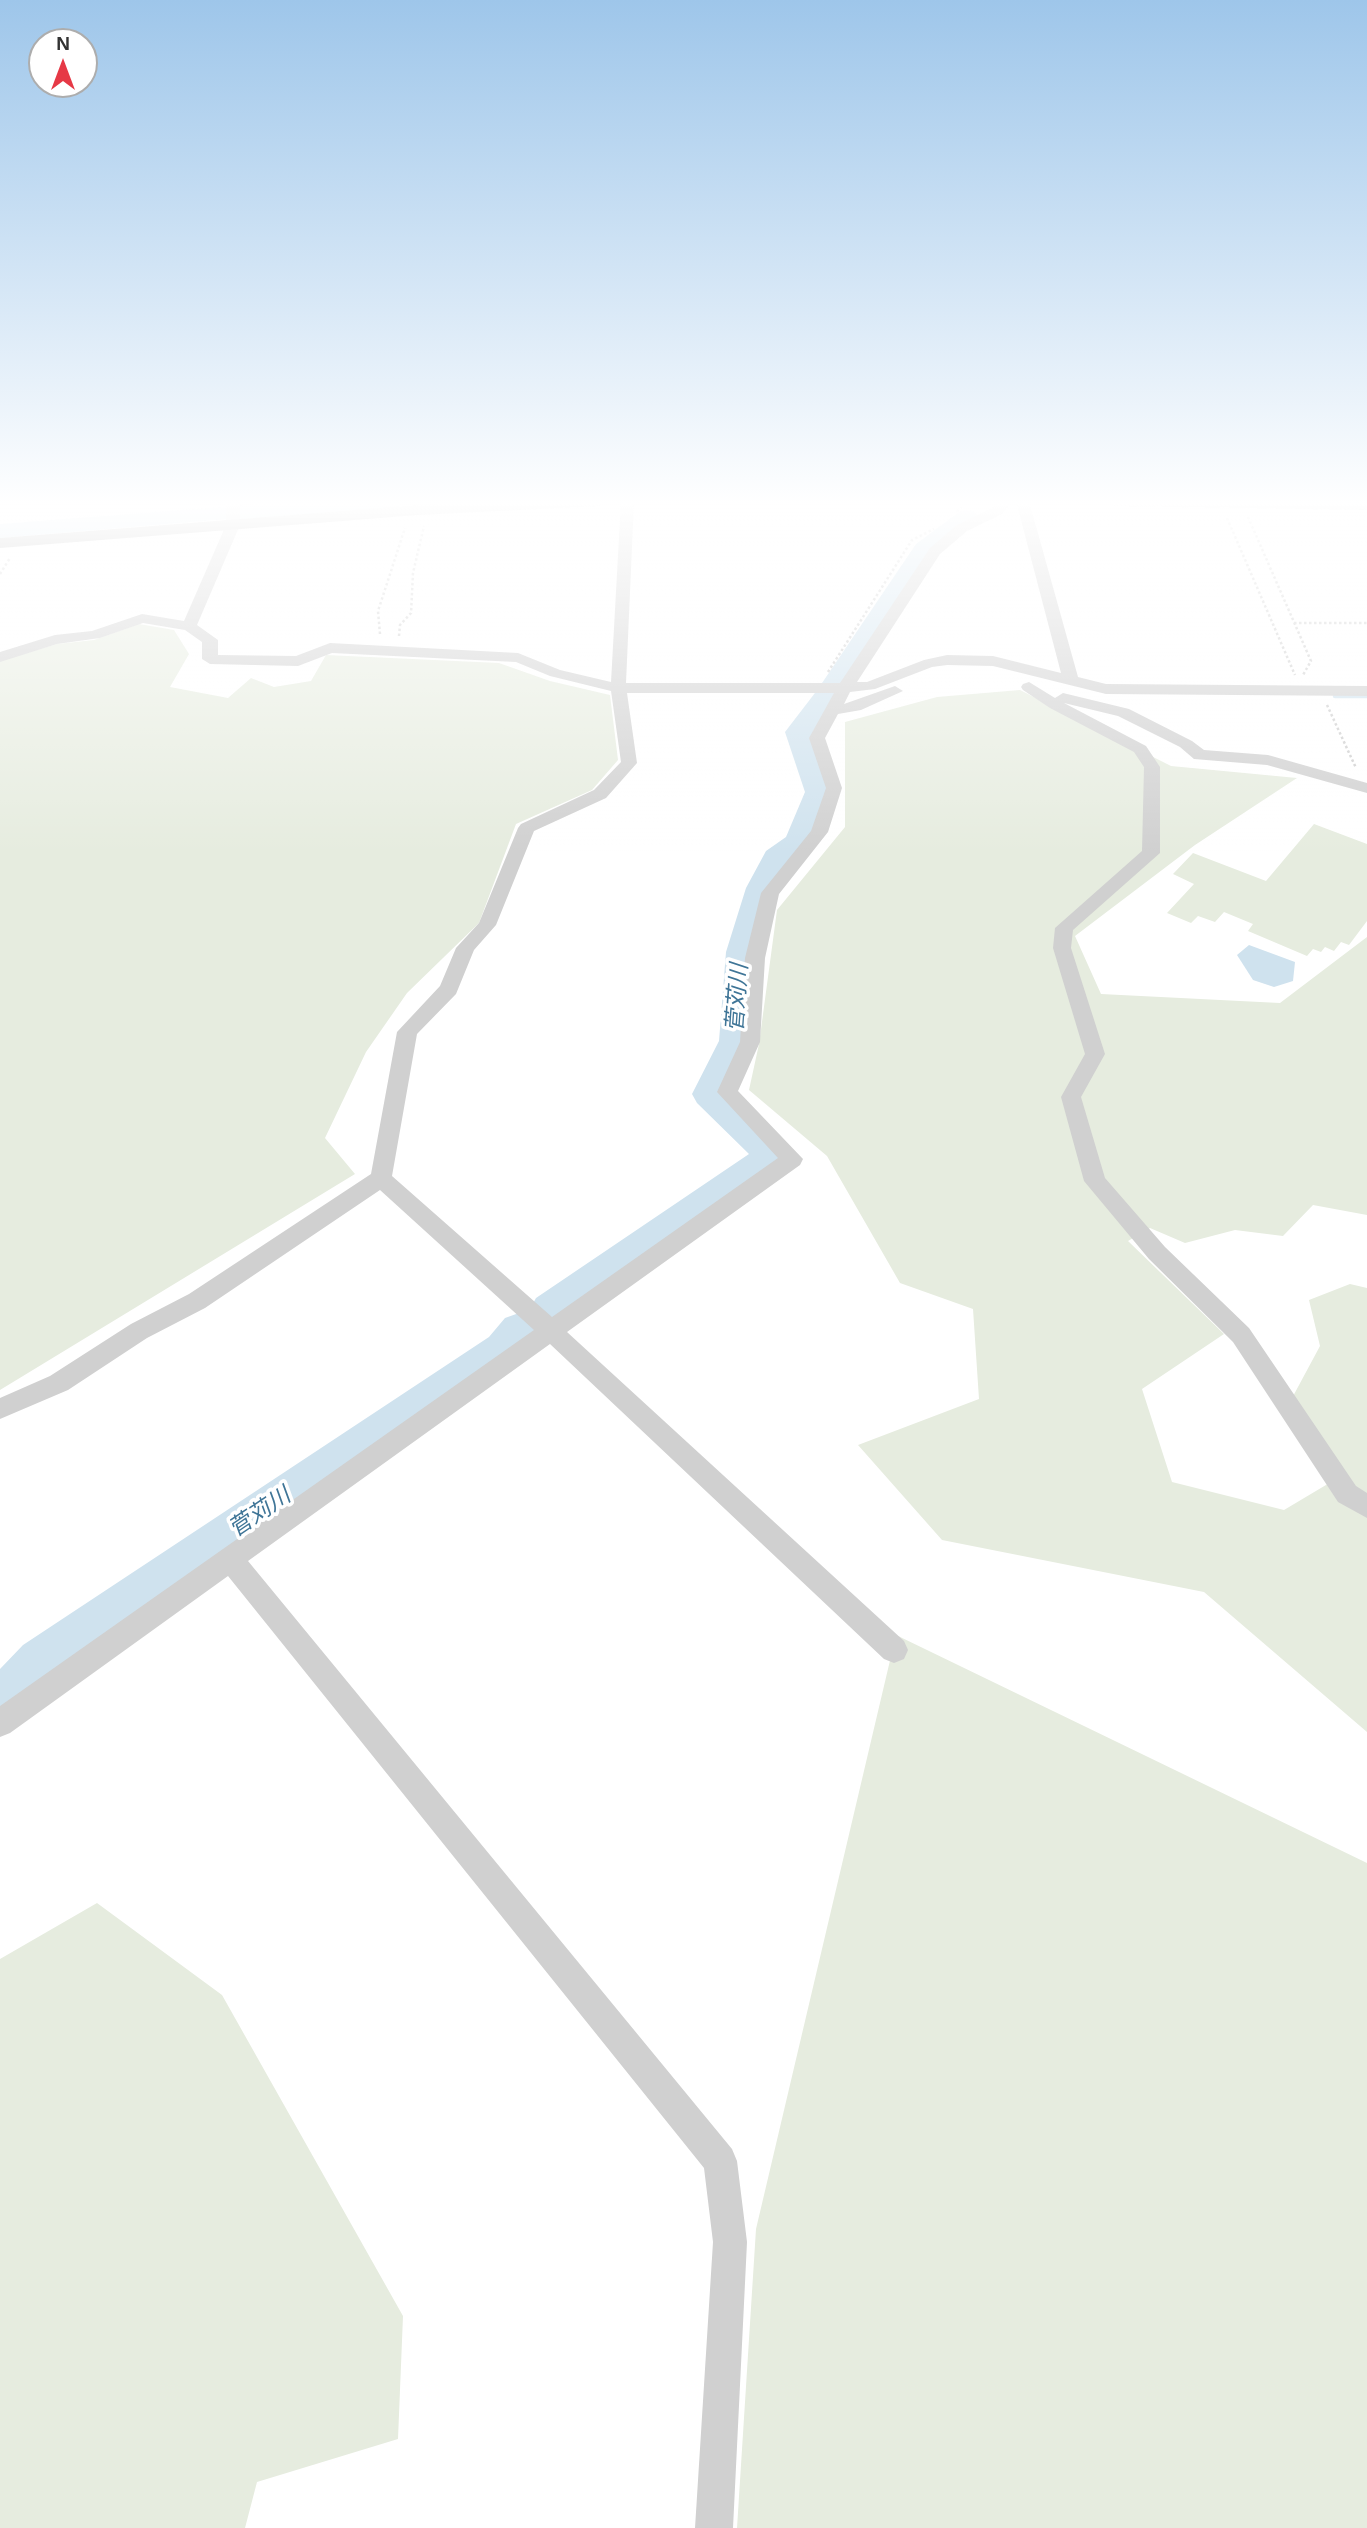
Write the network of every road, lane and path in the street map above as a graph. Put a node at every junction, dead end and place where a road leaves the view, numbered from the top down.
1 (139, 619) edge
2 (148, 619) edge
3 (192, 619) edge
4 (380, 619) edge
5 (406, 619) edge
6 (622, 619) edge
7 (861, 619) edge
8 (890, 619) edge
9 (1055, 619) edge
10 (1271, 619) edge
11 (1292, 619) edge
12 (1294, 623) junction
13 (1367, 623) edge
14 (189, 626) junction
15 (378, 650) junction
16 (398, 652) junction
17 (0, 657) edge
18 (1071, 681) junction
19 (1029, 687) junction
20 (618, 688) junction
21 (817, 688) junction
22 (845, 688) junction
23 (1321, 690) junction
24 (1367, 691) edge
25 (832, 710) junction
26 (1366, 788) edge
27 (382, 1178) junction
28 (551, 1330) junction
29 (0, 1409) edge
30 (1367, 1507) edge
31 (231, 1560) junction
32 (894, 1650) dead end
33 (0, 1723) edge
34 (714, 2528) edge

1 - 17 street
2 - 14 street
3 - 14 street
4 - 15 path
5 - 16 path
6 - 20 street
7 - 21 path
8 - 22 street
9 - 18 street
10 - 12 path
11 - 12 path
12 - 13 path
14 - 15 street
15 - 16 street
16 - 20 street
18 - 22 street
18 - 23 street
19 - 25 street
19 - 26 street
19 - 30 street
20 - 21 street
20 - 27 street
21 - 22 street
22 - 25 street
23 - 24 street
23 - 26 path
25 - 28 street
27 - 28 street
27 - 29 street
28 - 31 street
28 - 32 street
31 - 33 street
31 - 34 street

